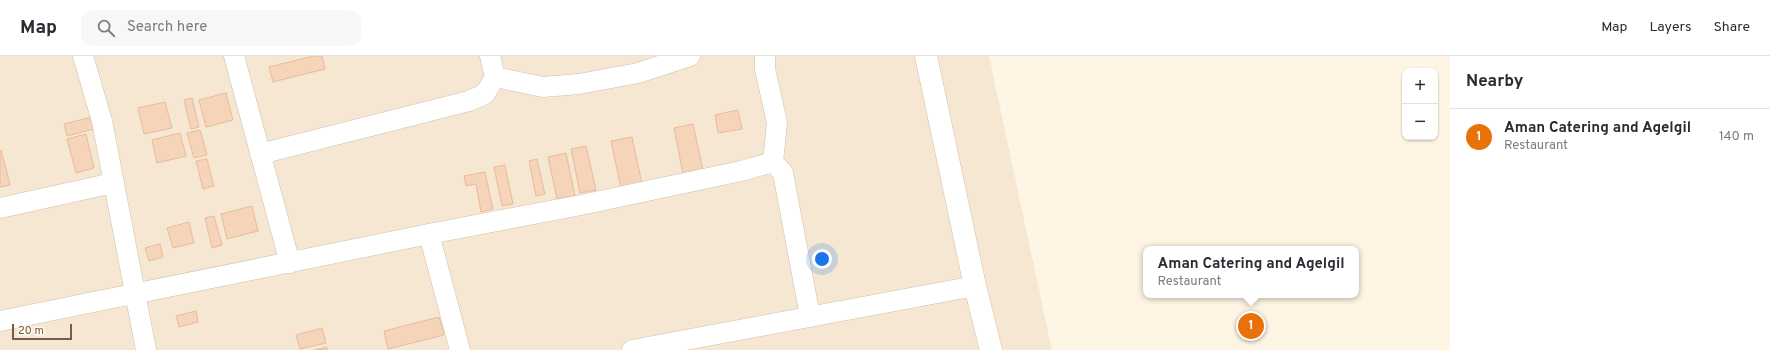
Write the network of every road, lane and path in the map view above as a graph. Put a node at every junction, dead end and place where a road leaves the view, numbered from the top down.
1 (83, 56) edge
2 (234, 56) edge
3 (490, 56) edge
4 (690, 56) edge
5 (765, 56) edge
6 (926, 56) edge
7 (495, 77) junction
8 (260, 154) junction
9 (773, 162) junction
10 (114, 183) junction
11 (0, 208) edge
12 (429, 234) junction
13 (290, 263) junction
14 (976, 286) junction
15 (134, 294) junction
16 (810, 316) junction
17 (0, 321) edge
18 (146, 350) edge
19 (460, 350) edge
20 (632, 350) edge
21 (991, 350) edge

1 - 10 street
2 - 8 street
3 - 7 street
4 - 7 street
5 - 9 street
6 - 14 street
7 - 8 street
8 - 13 street
9 - 12 street
9 - 16 street
10 - 11 street
10 - 15 street
12 - 13 street
12 - 19 street
13 - 15 street
14 - 16 street
14 - 21 street
15 - 17 street
15 - 18 street
16 - 20 street

